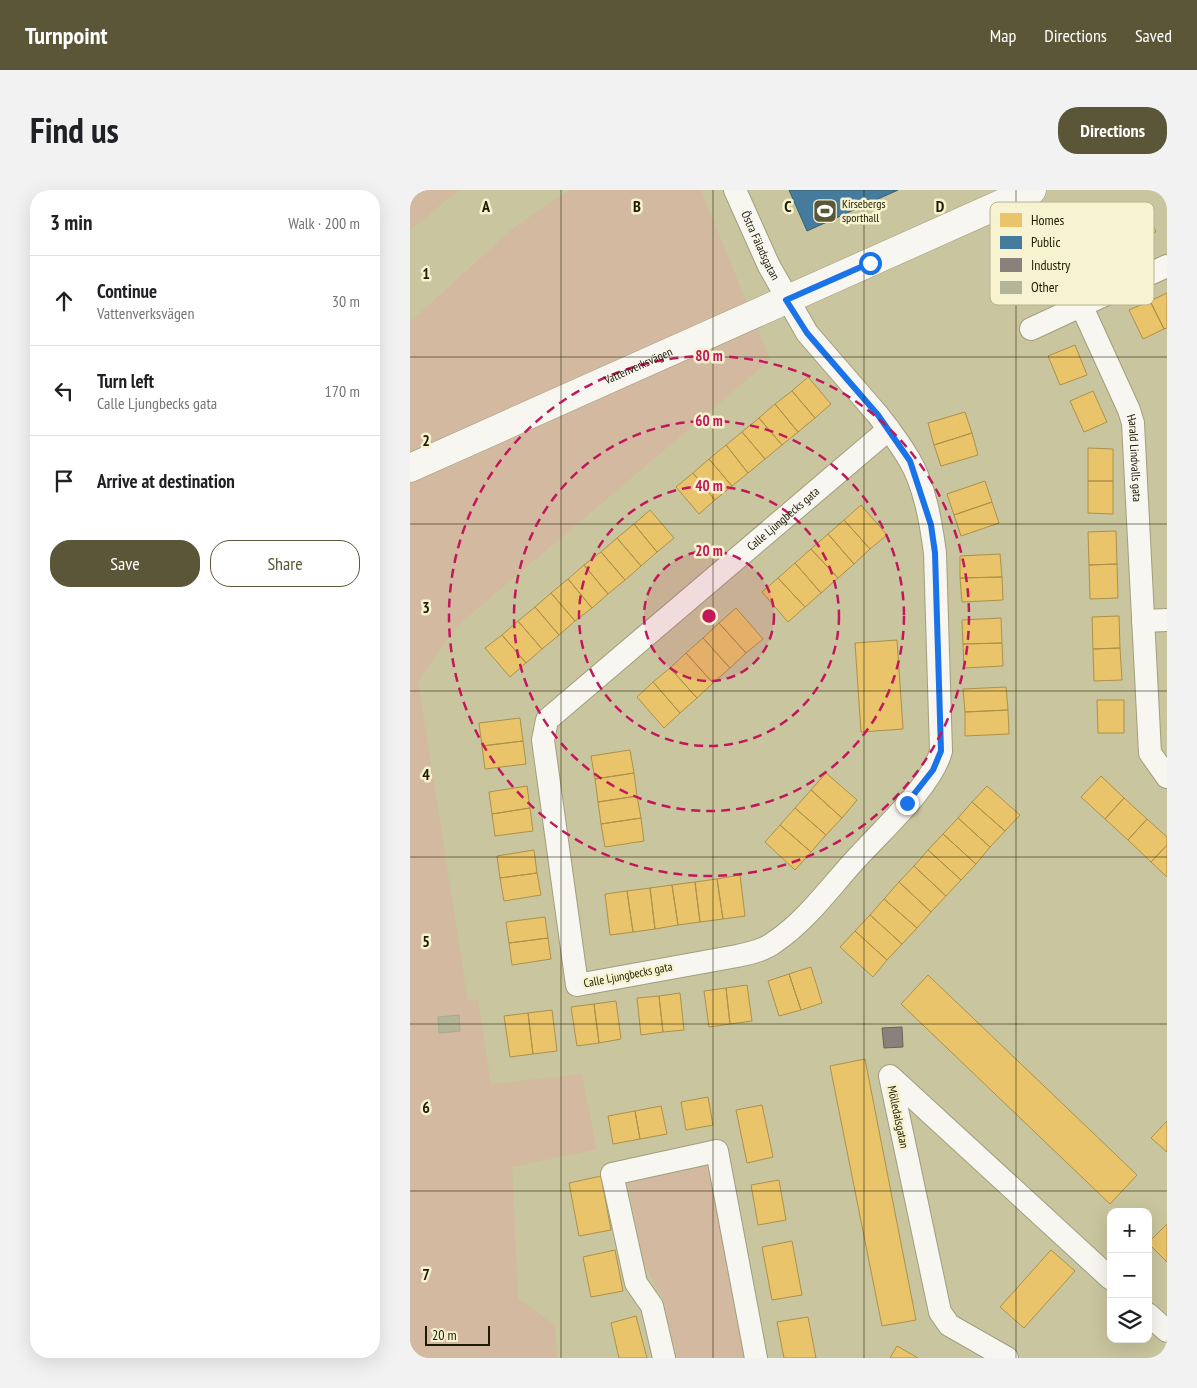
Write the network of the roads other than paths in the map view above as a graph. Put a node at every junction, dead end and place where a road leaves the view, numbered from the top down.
1 (735, 190) edge
2 (1032, 190) edge
3 (1005, 202) edge
4 (990, 209) edge
5 (1167, 266) edge
6 (1154, 272) edge
7 (786, 300) junction
8 (1086, 305) edge
9 (1082, 307) junction
10 (1031, 329) dead end
11 (889, 429) junction
12 (410, 468) edge
13 (1143, 620) junction
14 (1167, 620) edge
15 (1167, 777) edge
16 (1107, 1275) edge
17 (1152, 1318) edge
18 (1167, 1331) edge
19 (664, 1358) edge
20 (756, 1358) edge
21 (1007, 1358) edge

1 - 7 street, Östra Fäladsgatan
2 - 3 street, Vattenverksvägen
4 - 7 street, Vattenverksvägen
5 - 6 street
7 - 11 street, Calle Ljungbecks gata
7 - 12 street, Vattenverksvägen
8 - 9 street
9 - 10 street
9 - 13 street, Harald Lindvalls gata
11 - 11 street, Calle Ljungbecks gata
13 - 14 street
13 - 15 street, Harald Lindvalls gata
16 - 21 street, Mölledalsgatan
17 - 18 street
19 - 20 street

